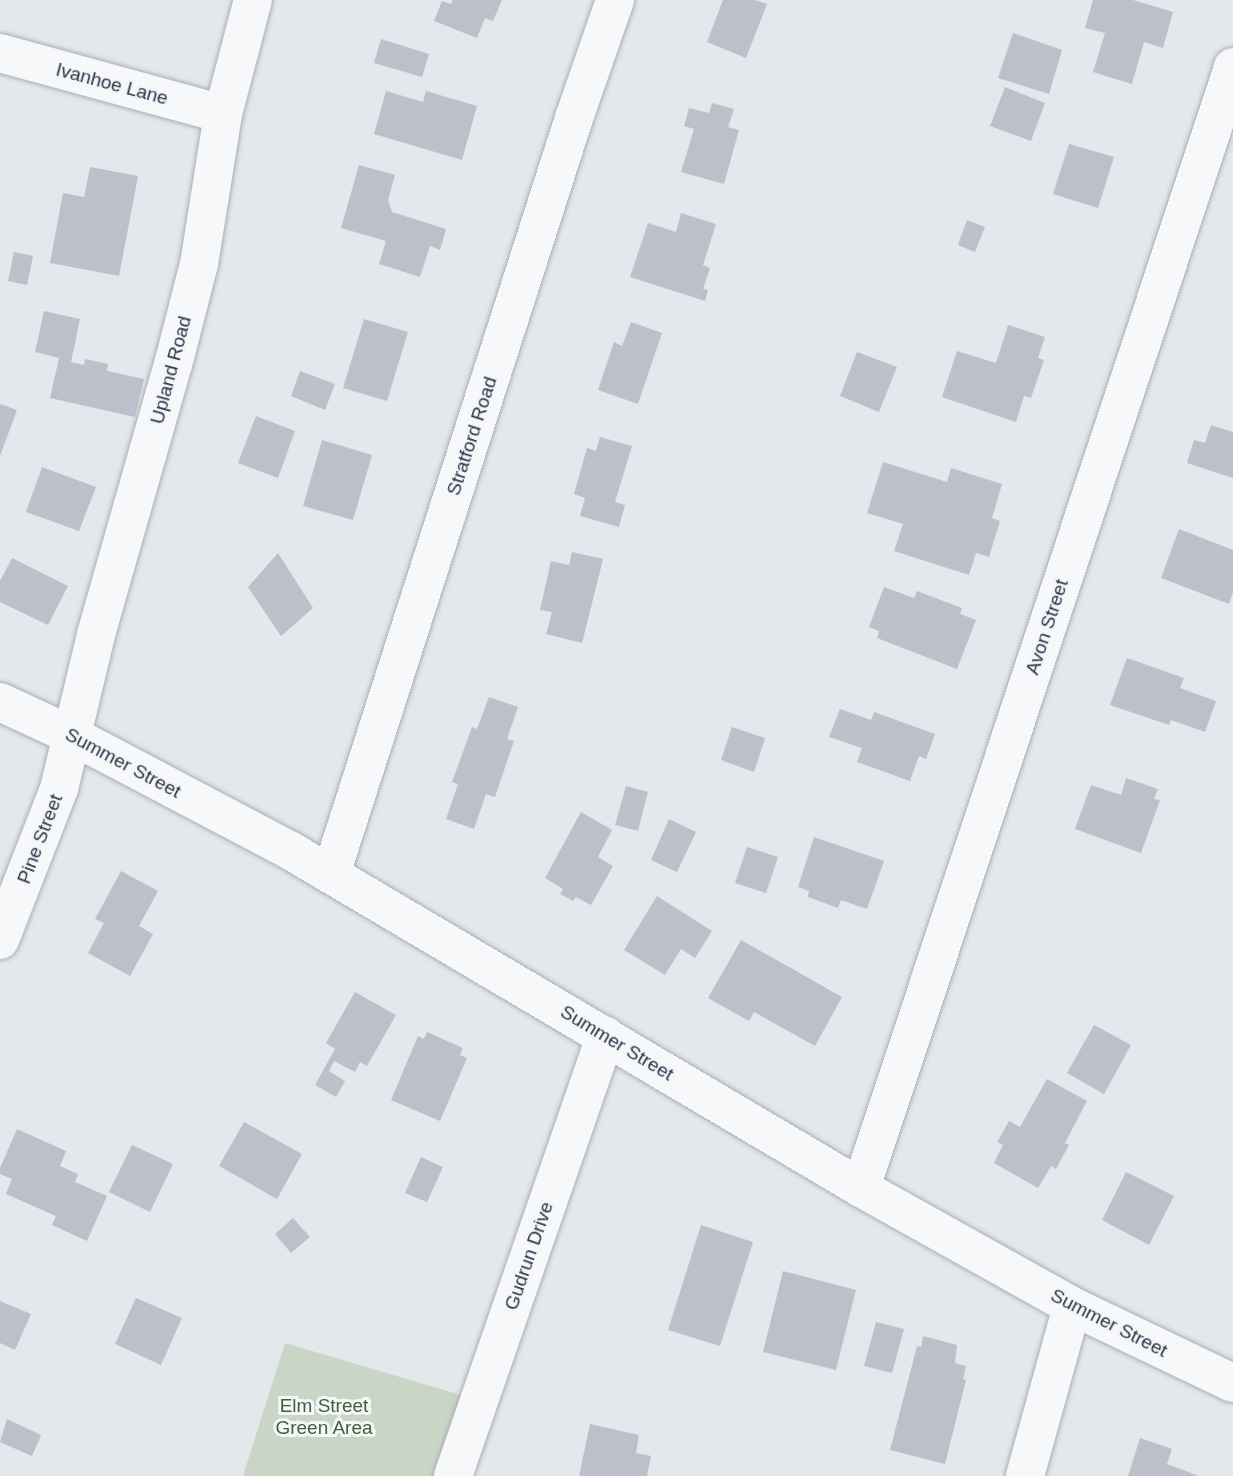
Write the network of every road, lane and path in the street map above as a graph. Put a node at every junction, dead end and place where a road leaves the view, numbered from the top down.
1 (253, 0) edge
2 (615, 0) edge
3 (0, 53) edge
4 (1233, 67) edge
5 (223, 114) junction
6 (0, 702) edge
7 (71, 735) junction
8 (331, 874) junction
9 (0, 940) edge
10 (605, 1035) junction
11 (862, 1188) junction
12 (1072, 1306) junction
13 (1233, 1383) edge
14 (453, 1476) edge
15 (1025, 1476) edge

1 - 5 street, Upland Road
2 - 8 street, Stratford Road
3 - 5 street, Ivanhoe Lane
4 - 11 street, Avon Street
5 - 7 street, Upland Road
6 - 7 street, Summer Street
7 - 8 street, Summer Street
7 - 9 street, Pine Street
8 - 10 street, Summer Street
10 - 11 street, Summer Street
10 - 14 street, Gudrun Drive
11 - 12 street, Summer Street
12 - 13 street, Summer Street
12 - 15 street

